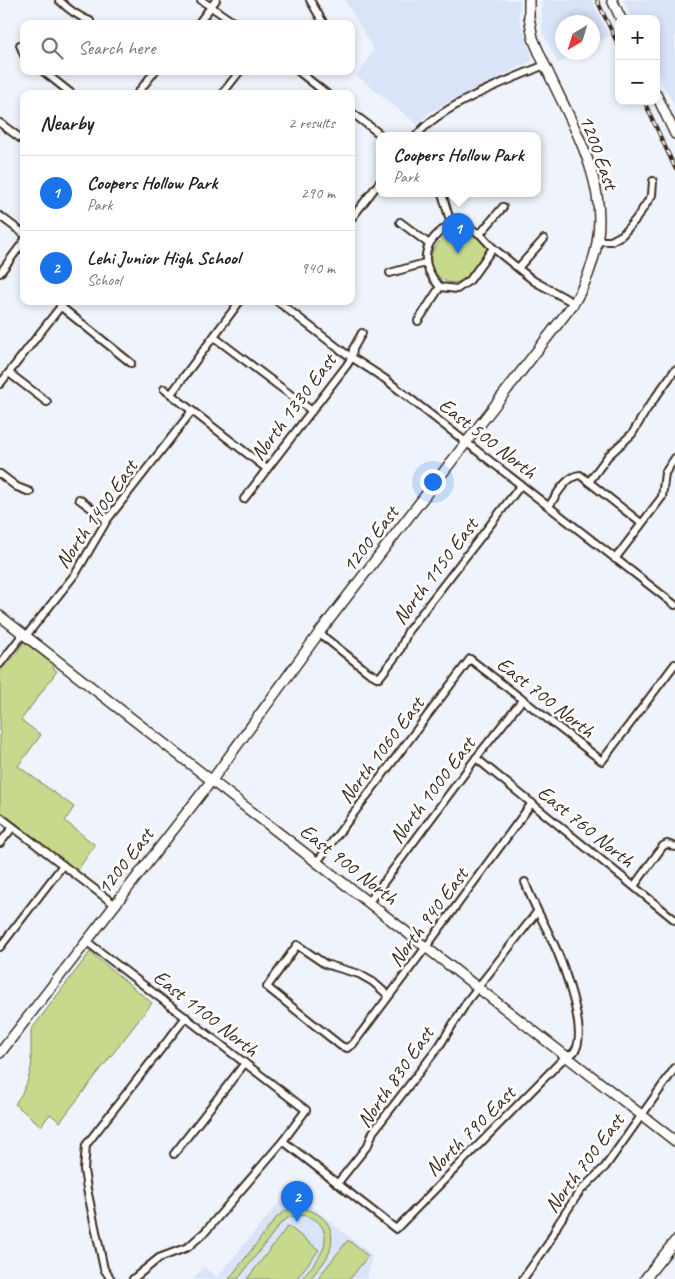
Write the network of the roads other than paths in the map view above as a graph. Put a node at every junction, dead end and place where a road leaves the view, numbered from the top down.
1 (59, 0) edge
2 (201, 0) edge
3 (216, 0) edge
4 (310, 0) edge
5 (529, 0) edge
6 (612, 0) edge
7 (210, 8) junction
8 (619, 15) edge
9 (88, 20) edge
10 (201, 20) edge
11 (230, 20) edge
12 (322, 20) edge
13 (545, 65) junction
14 (48, 75) edge
15 (152, 75) edge
16 (237, 75) edge
17 (303, 75) edge
18 (67, 90) edge
19 (140, 90) edge
20 (225, 90) edge
21 (322, 90) edge
22 (660, 102) edge
23 (355, 115) edge
24 (0, 123) edge
25 (377, 132) edge
26 (420, 132) edge
27 (675, 134) edge
28 (20, 138) edge
29 (653, 181) dead end
30 (376, 188) edge
31 (443, 197) edge
32 (503, 207) dead end
33 (355, 214) edge
34 (0, 216) edge
35 (400, 222) dead end
36 (451, 224) junction
37 (20, 231) edge
38 (480, 234) junction
39 (544, 240) dead end
40 (598, 241) junction
41 (429, 244) junction
42 (20, 246) edge
43 (493, 248) junction
44 (425, 263) junction
45 (518, 268) junction
46 (0, 273) edge
47 (390, 273) dead end
48 (440, 287) junction
49 (574, 303) junction
50 (62, 305) edge
51 (64, 305) edge
52 (237, 305) edge
53 (285, 305) edge
54 (418, 321) dead end
55 (362, 333) dead end
56 (214, 337) junction
57 (352, 357) junction
58 (131, 363) dead end
59 (675, 370) edge
60 (9, 373) junction
61 (0, 384) edge
62 (164, 389) dead end
63 (171, 394) junction
64 (47, 402) dead end
65 (192, 411) junction
66 (312, 411) junction
67 (466, 443) junction
68 (675, 458) edge
69 (267, 469) junction
70 (0, 474) edge
71 (589, 482) junction
72 (521, 485) junction
73 (30, 492) dead end
74 (79, 499) dead end
75 (244, 499) dead end
76 (549, 506) junction
77 (107, 520) junction
78 (641, 523) junction
79 (614, 559) junction
80 (675, 605) edge
81 (0, 616) edge
82 (319, 633) junction
83 (25, 635) junction
84 (470, 658) joint
85 (0, 664) edge
86 (675, 664) edge
87 (523, 699) junction
88 (476, 758) junction
89 (212, 780) junction
90 (532, 803) junction
91 (0, 817) edge
92 (13, 827) junction
93 (0, 843) edge
94 (675, 847) edge
95 (318, 862) junction
96 (62, 865) junction
97 (525, 882) dead end
98 (634, 886) junction
99 (369, 902) junction
100 (114, 904) junction
101 (537, 912) junction
102 (675, 920) edge
103 (86, 941) junction
104 (0, 947) edge
105 (426, 947) junction
106 (478, 988) junction
107 (389, 996) junction
108 (186, 1017) junction
109 (0, 1053) edge
110 (566, 1057) junction
111 (245, 1063) junction
112 (675, 1068) edge
113 (642, 1115) junction
114 (675, 1141) edge
115 (283, 1142) junction
116 (174, 1154) dead end
117 (337, 1184) junction
118 (675, 1241) edge
119 (111, 1279) edge
120 (133, 1279) edge
121 (522, 1279) edge
122 (645, 1279) edge

1 - 9 street
2 - 7 street
3 - 7 street
4 - 12 street
5 - 13 main road, 1200 East
6 - 8 main road
7 - 10 street
7 - 11 street
13 - 26 street
13 - 40 main road, 1200 East
14 - 18 street
15 - 19 street
16 - 20 street
17 - 21 street
22 - 27 main road
23 - 25 street
24 - 28 street
29 - 40 street
30 - 33 street
31 - 36 street
32 - 38 street
34 - 37 street
35 - 41 street
36 - 38 street
36 - 41 street
38 - 43 street
39 - 45 street
40 - 49 main road, 1200 East
41 - 44 street
42 - 46 street
43 - 45 street
43 - 48 street
44 - 47 street
44 - 48 street
45 - 49 street
48 - 54 street
49 - 67 main road, 1200 East
50 - 60 street
51 - 58 street
52 - 56 street
53 - 57 street, East 500 North
55 - 57 street, North 1330 East
56 - 63 street
56 - 66 street
57 - 66 street, North 1330 East
57 - 67 street, East 500 North
59 - 71 street
60 - 61 street
60 - 64 street
62 - 63 street
63 - 65 street
65 - 69 street
65 - 77 street, North 1400 East
66 - 69 street, North 1330 East
67 - 72 street, East 500 North
67 - 82 main road, 1200 East
68 - 78 street
69 - 75 street, North 1330 East
70 - 73 street
71 - 76 street
71 - 78 street
72 - 76 street, East 500 North
72 - 82 street, North 1150 East
74 - 77 street
76 - 79 street, East 500 North
77 - 83 street, North 1400 East
78 - 79 street
79 - 80 street, East 500 North
81 - 83 main road, East 900 North
82 - 89 main road, 1200 East
83 - 85 street, North 1400 East
83 - 89 main road, East 900 North
84 - 87 street, East 700 North
84 - 95 street, North 1060 East
86 - 87 street, East 700 North
87 - 88 street, North 1000 East
88 - 90 street, East 760 North
88 - 99 street, North 1000 East
89 - 95 main road, East 900 North
89 - 100 main road, 1200 East
90 - 98 street, East 760 North
90 - 105 street, North 940 East
91 - 92 street
92 - 93 street
92 - 96 street
94 - 98 street
95 - 99 main road, East 900 North
96 - 100 street
96 - 104 street
97 - 101 street
98 - 102 street, East 760 North
99 - 105 main road, East 900 North
100 - 103 main road, 1200 East
101 - 106 street, North 830 East
101 - 110 street, North 790 East
103 - 108 street, East 1100 North
103 - 109 main road, 1200 East
105 - 106 main road, East 900 North
105 - 107 street, North 940 East
106 - 110 main road, East 900 North
106 - 117 street, North 830 East
107 - 107 street, North 940 East
108 - 111 street, East 1100 North
108 - 119 street
110 - 113 main road, East 900 North
110 - 117 street, North 790 East
111 - 115 street, East 1100 North
111 - 116 street
112 - 113 street, North 700 East
113 - 114 main road, East 900 North
113 - 121 street, North 700 East
115 - 117 street
115 - 120 street
118 - 122 main road

